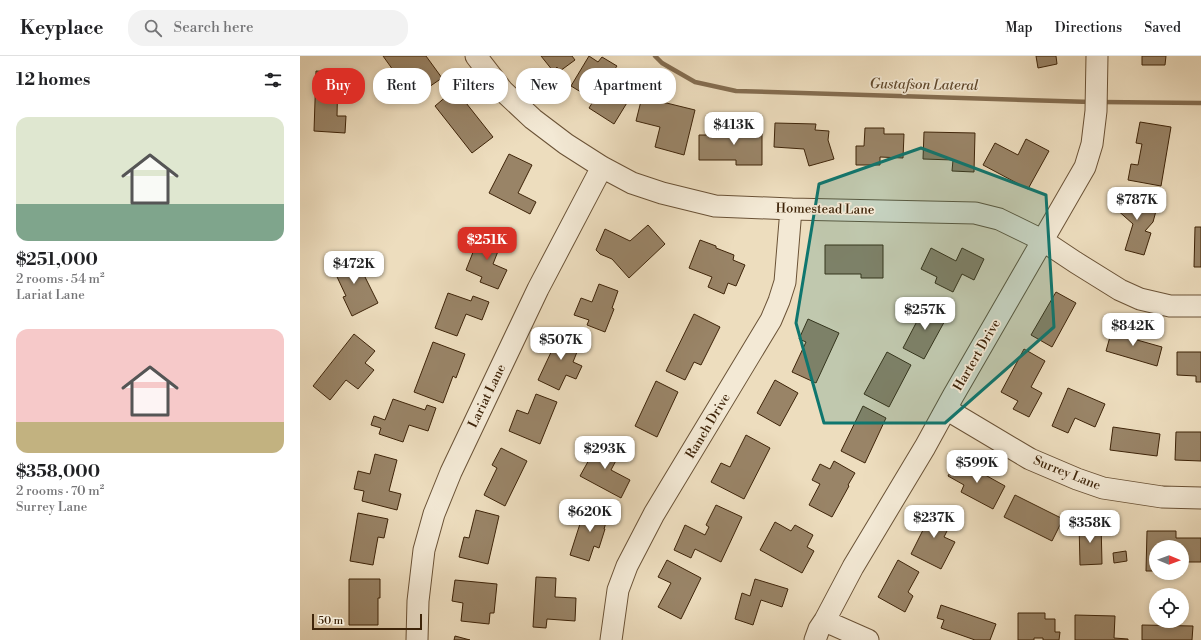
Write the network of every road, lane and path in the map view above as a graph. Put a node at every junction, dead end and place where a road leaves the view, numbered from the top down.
1 (476, 56) edge
2 (1097, 56) edge
3 (602, 167) junction
4 (791, 209) junction
5 (1042, 240) junction
6 (1201, 306) edge
7 (946, 409) junction
8 (1201, 498) edge
9 (825, 620) junction
10 (417, 640) edge
11 (610, 640) edge
12 (815, 640) edge
13 (868, 640) edge

1 - 3 street, Homestead Lane
2 - 5 street, Hartert Drive
3 - 4 street, Homestead Lane
3 - 10 street, Lariat Lane
4 - 5 street, Homestead Lane
4 - 11 street, Ranch Drive
5 - 6 street, Homestead Lane
5 - 7 street, Hartert Drive
7 - 8 street, Surrey Lane
7 - 9 street, Hartert Drive
9 - 12 street, Hartert Drive
9 - 13 street

